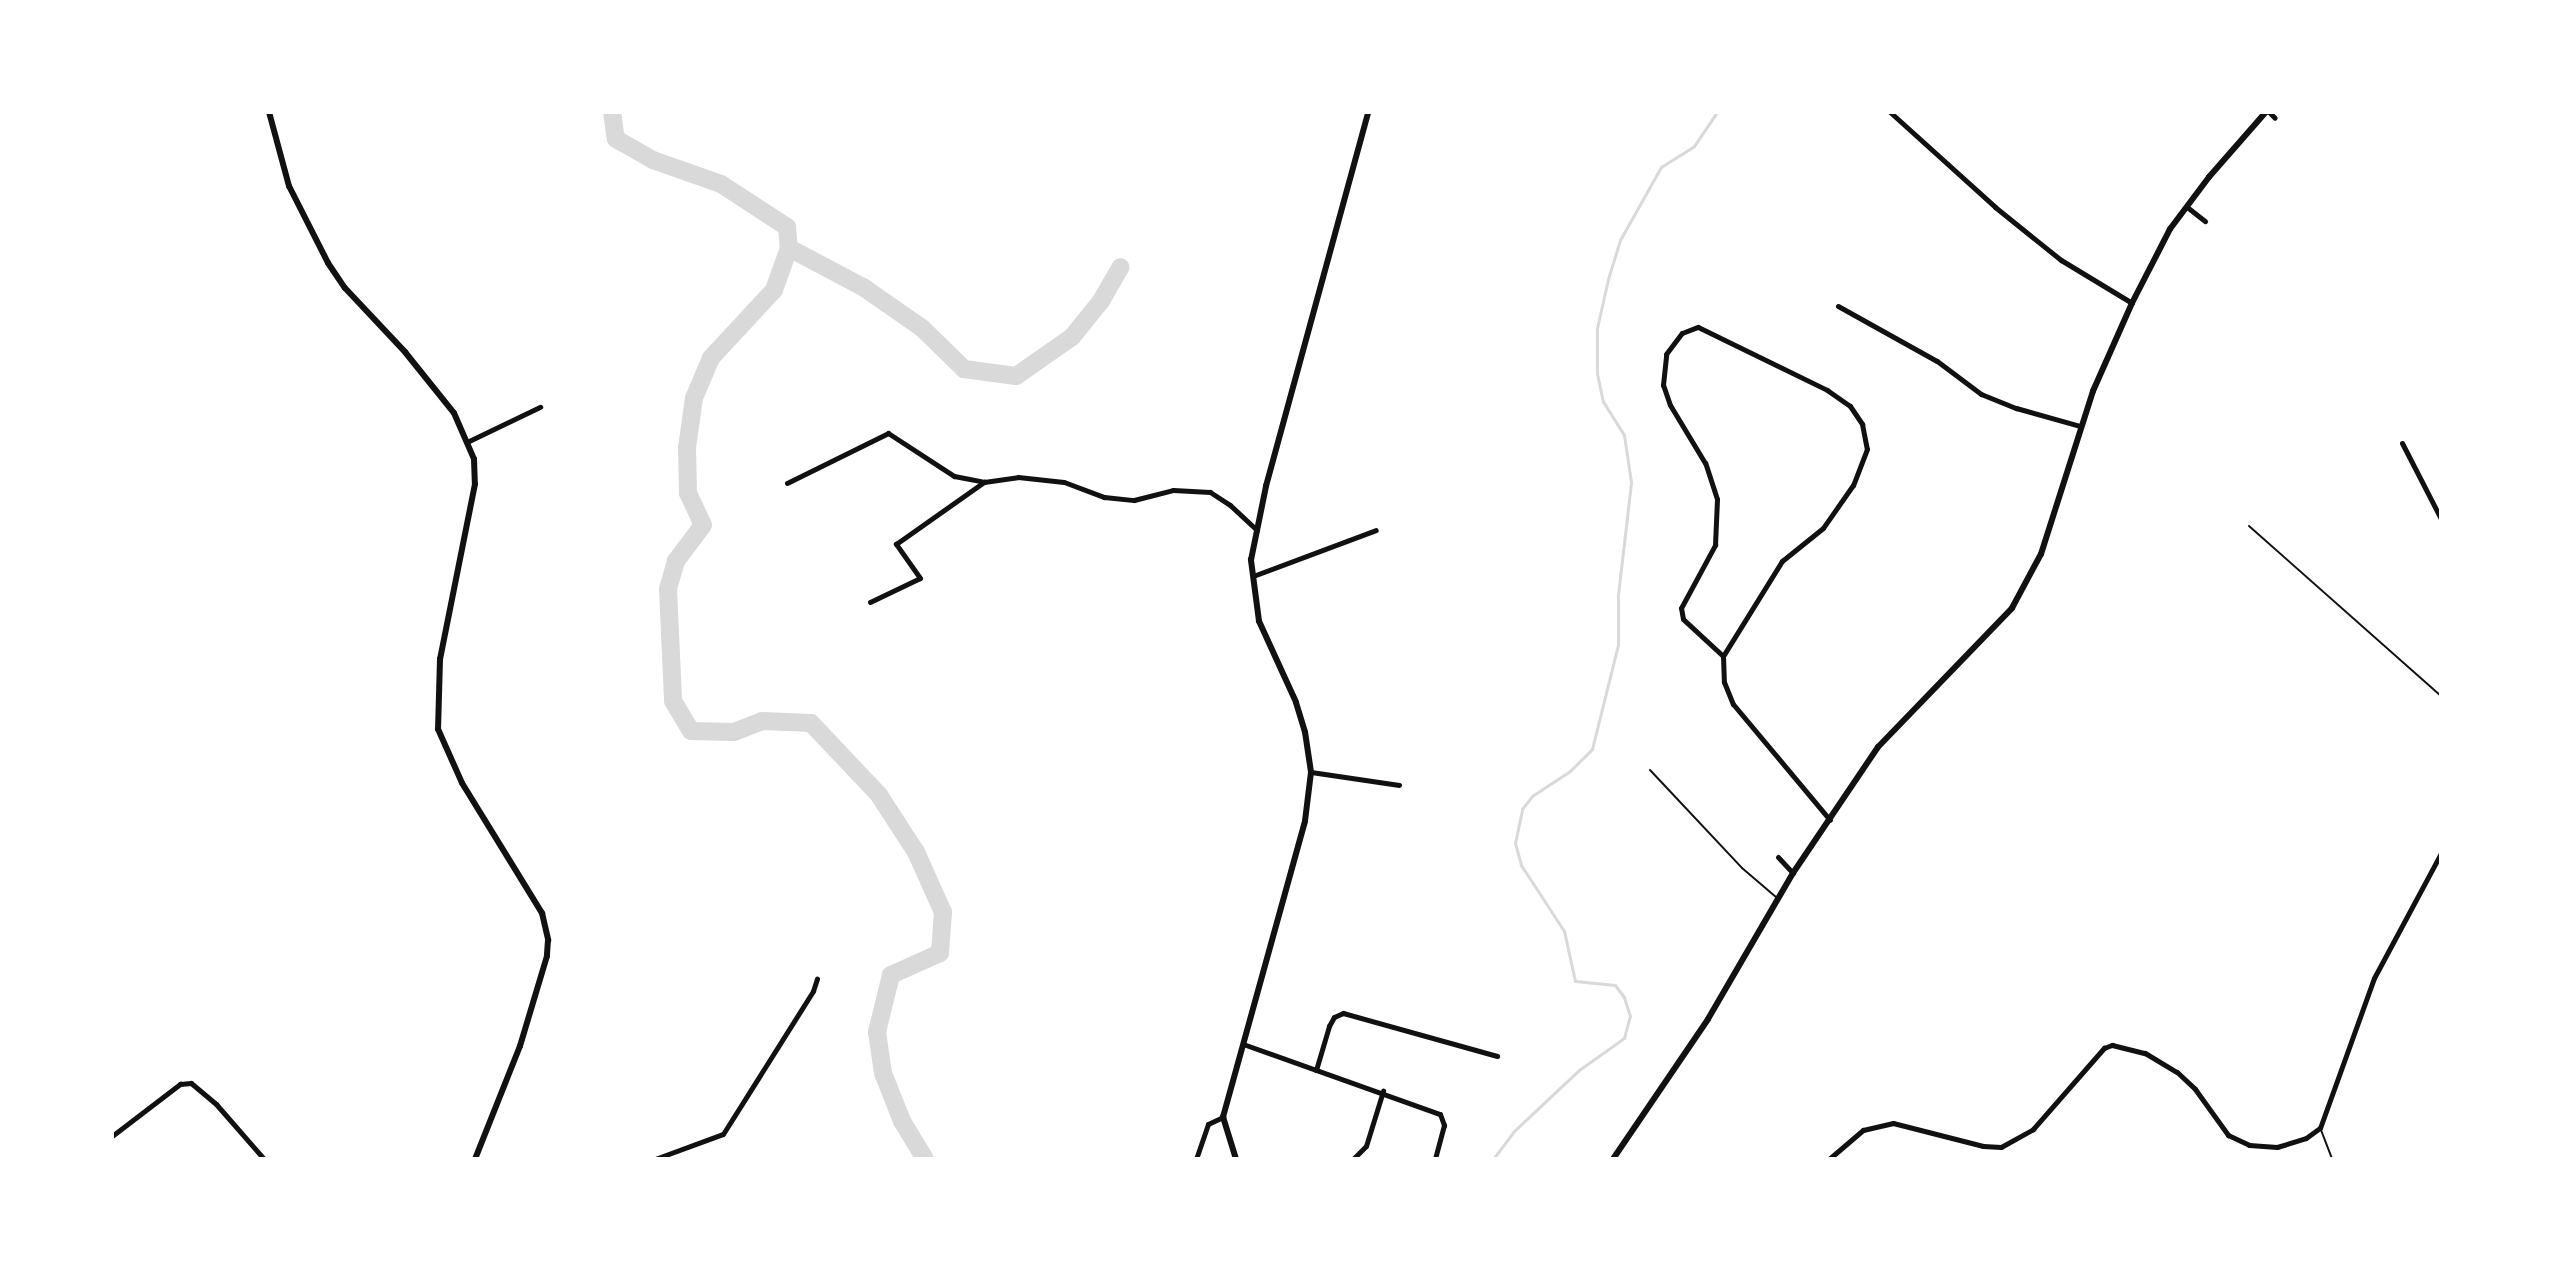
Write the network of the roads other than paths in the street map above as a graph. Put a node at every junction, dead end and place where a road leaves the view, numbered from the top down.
1 (269, 112) edge
2 (1368, 112) edge
3 (1890, 112) edge
4 (2268, 112) edge
5 (2275, 118) dead end
6 (2187, 207) junction
7 (2205, 221) dead end
8 (2132, 303) junction
9 (1838, 306) dead end
10 (540, 407) dead end
11 (2080, 426) junction
12 (469, 441) junction
13 (2402, 443) dead end
14 (984, 482) junction
15 (787, 483) dead end
16 (2441, 519) edge
17 (2249, 526) dead end
18 (1257, 530) junction
19 (1376, 530) dead end
20 (1252, 576) junction
21 (870, 602) dead end
22 (1723, 656) junction
23 (2441, 696) edge
24 (1650, 770) dead end
25 (1311, 772) junction
26 (1399, 785) dead end
27 (1830, 820) junction
28 (2441, 853) edge
29 (1778, 857) dead end
30 (1793, 873) junction
31 (1777, 898) junction
32 (817, 979) dead end
33 (1242, 1043) junction
34 (1497, 1056) dead end
35 (1316, 1070) junction
36 (1383, 1091) junction
37 (1223, 1117) junction
38 (2320, 1128) junction
39 (112, 1136) edge
40 (264, 1159) edge
41 (475, 1159) edge
42 (655, 1159) edge
43 (1196, 1159) edge
44 (1236, 1159) edge
45 (1353, 1159) edge
46 (1435, 1159) edge
47 (1613, 1159) edge
48 (1829, 1159) edge
49 (2332, 1159) edge

1 - 12 street
2 - 18 street
3 - 8 street
4 - 5 street
4 - 6 street
6 - 7 street
6 - 8 street
8 - 11 street
9 - 11 street
10 - 12 street
11 - 27 street
12 - 41 street
13 - 16 street
14 - 15 street
14 - 18 street
14 - 21 street
17 - 23 lane
18 - 20 street
19 - 20 street
20 - 25 street
22 - 22 street
22 - 27 street
24 - 31 lane
25 - 26 street
25 - 33 street
27 - 30 street
28 - 38 street
29 - 30 street
30 - 31 street
31 - 47 street
32 - 42 street
33 - 35 street
33 - 37 street
34 - 35 street
35 - 36 street
36 - 45 street
36 - 46 street
37 - 43 street
37 - 44 street
38 - 48 street
38 - 49 lane
39 - 40 street

